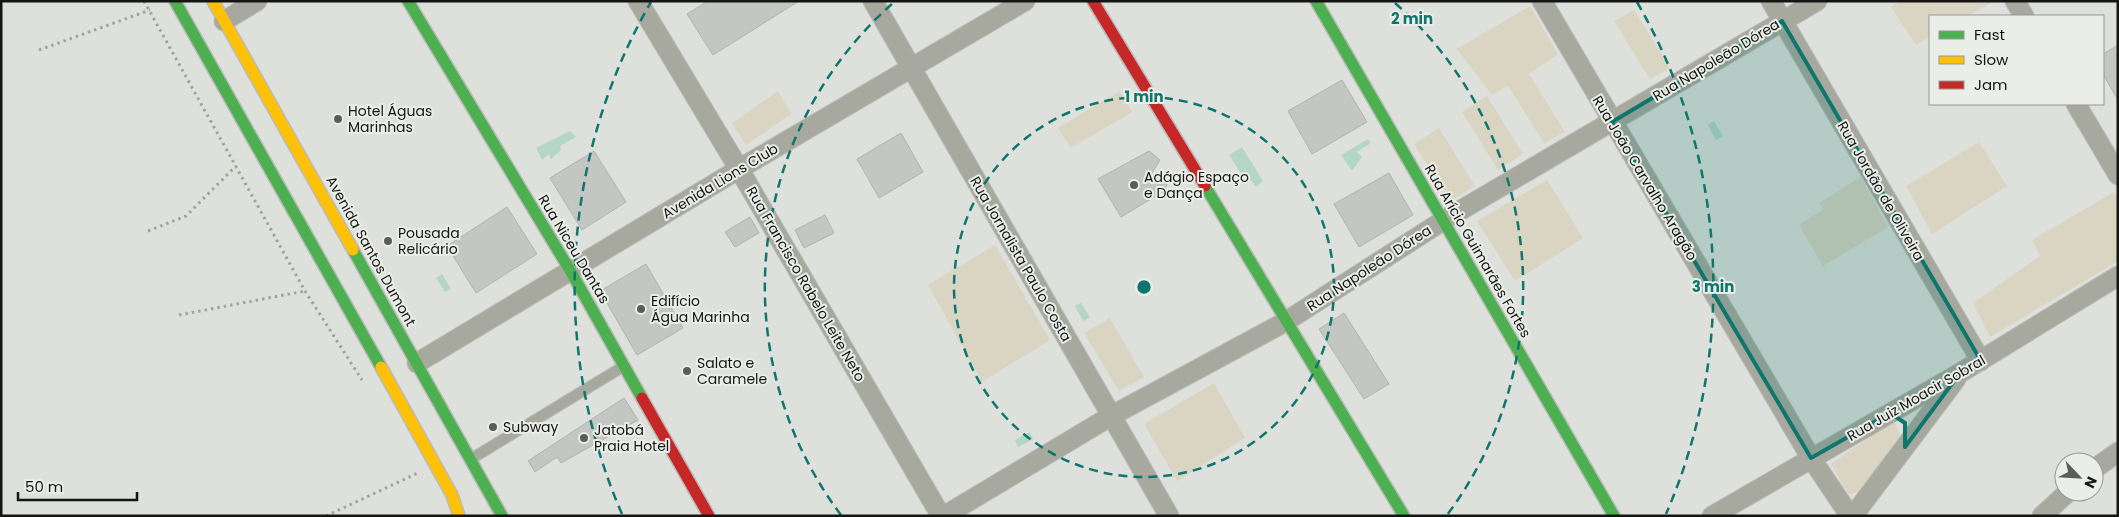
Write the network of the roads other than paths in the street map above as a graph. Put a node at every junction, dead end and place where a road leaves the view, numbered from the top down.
1 (175, 1) edge
2 (213, 1) edge
3 (257, 1) edge
4 (408, 1) edge
5 (638, 1) edge
6 (873, 1) edge
7 (1025, 1) edge
8 (1093, 1) edge
9 (1316, 1) edge
10 (1542, 1) edge
11 (1771, 1) edge
12 (1817, 1) edge
13 (2016, 1) edge
14 (2023, 15) edge
15 (224, 21) junction
16 (1782, 21) junction
17 (911, 68) junction
18 (2077, 105) edge
19 (1612, 122) junction
20 (739, 169) junction
21 (2118, 175) edge
22 (1444, 220) junction
23 (571, 272) junction
24 (2118, 276) edge
25 (1285, 322) junction
26 (1980, 360) junction
27 (417, 363) junction
28 (624, 366) junction
29 (1960, 373) junction
30 (1890, 413) junction
31 (1111, 416) junction
32 (1904, 447) junction
33 (2118, 452) edge
34 (1811, 458) junction
35 (471, 459) junction
36 (2104, 462) edge
37 (2057, 502) edge
38 (459, 516) edge
39 (502, 516) edge
40 (709, 516) edge
41 (943, 516) edge
42 (1169, 516) edge
43 (1404, 516) edge
44 (1614, 516) edge
45 (1712, 516) edge
46 (1851, 516) edge
47 (2042, 516) edge

1 - 38 street
2 - 15 street, Avenida Santos Dumont
3 - 15 street
4 - 23 street, Rua Niceu Dantas
5 - 20 street, Rua Francisco Rabelo Leite Neto
6 - 17 street, Rua Jornalista Paulo Costa
7 - 17 street, Avenida Lions Club
8 - 25 street
9 - 22 street, Rua Arício Guimarães Fortes
10 - 19 street, Rua João Carvalho Aragão
11 - 16 street, Rua Jordão de Oliveira
12 - 16 street, Rua Napoleão Dórea
13 - 14 street
15 - 27 street, Avenida Santos Dumont
16 - 19 street, Rua Napoleão Dórea
16 - 26 street, Rua Jordão de Oliveira
17 - 20 street, Avenida Lions Club
17 - 31 street, Rua Jornalista Paulo Costa
18 - 21 street
19 - 22 street, Rua Napoleão Dórea
19 - 34 street, Rua João Carvalho Aragão
20 - 23 street, Avenida Lions Club
20 - 41 street, Rua Francisco Rabelo Leite Neto
22 - 25 street, Rua Napoleão Dórea
22 - 44 street, Rua Arício Guimarães Fortes
23 - 27 street, Avenida Lions Club
23 - 28 street, Rua Niceu Dantas
24 - 26 street, Rua Juiz Moacir Sobral
25 - 31 street, Rua Napoleão Dórea
25 - 43 street
26 - 29 street, Rua Juiz Moacir Sobral
27 - 35 street, Avenida Santos Dumont
28 - 35 lane
28 - 40 street, Rua Niceu Dantas
29 - 30 street, Rua Juiz Moacir Sobral
29 - 32 street
30 - 32 street
30 - 34 street, Rua Juiz Moacir Sobral
31 - 41 street, Rua Napoleão Dórea
31 - 42 street, Rua Jornalista Paulo Costa
32 - 46 street
33 - 36 street
34 - 45 street, Rua Juiz Moacir Sobral
34 - 46 street, Rua João Carvalho Aragão
35 - 39 street, Avenida Santos Dumont
37 - 47 street

